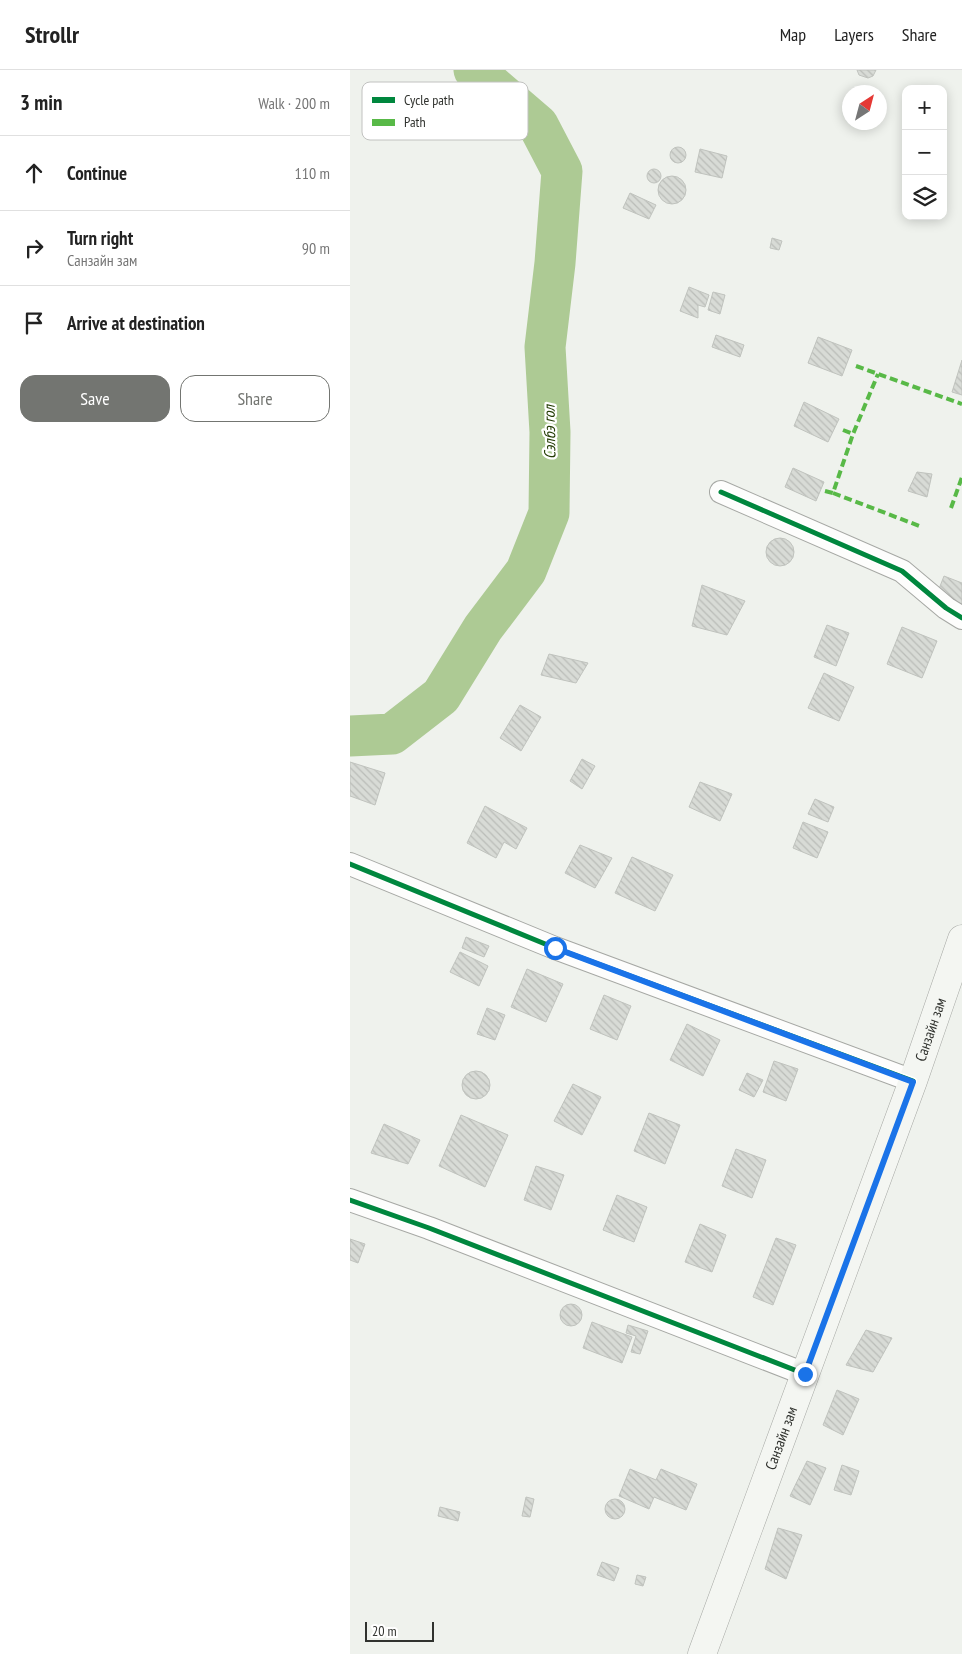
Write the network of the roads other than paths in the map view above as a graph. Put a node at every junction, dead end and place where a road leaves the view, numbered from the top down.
1 (721, 492) dead end
2 (962, 618) edge
3 (350, 864) edge
4 (962, 939) edge
5 (913, 1082) junction
6 (350, 1200) edge
7 (805, 1374) junction
8 (702, 1654) edge

1 - 2 street
3 - 5 street
4 - 5 main road, Санзайн зам
5 - 7 main road, Санзайн зам
6 - 7 street
7 - 8 main road, Санзайн зам

